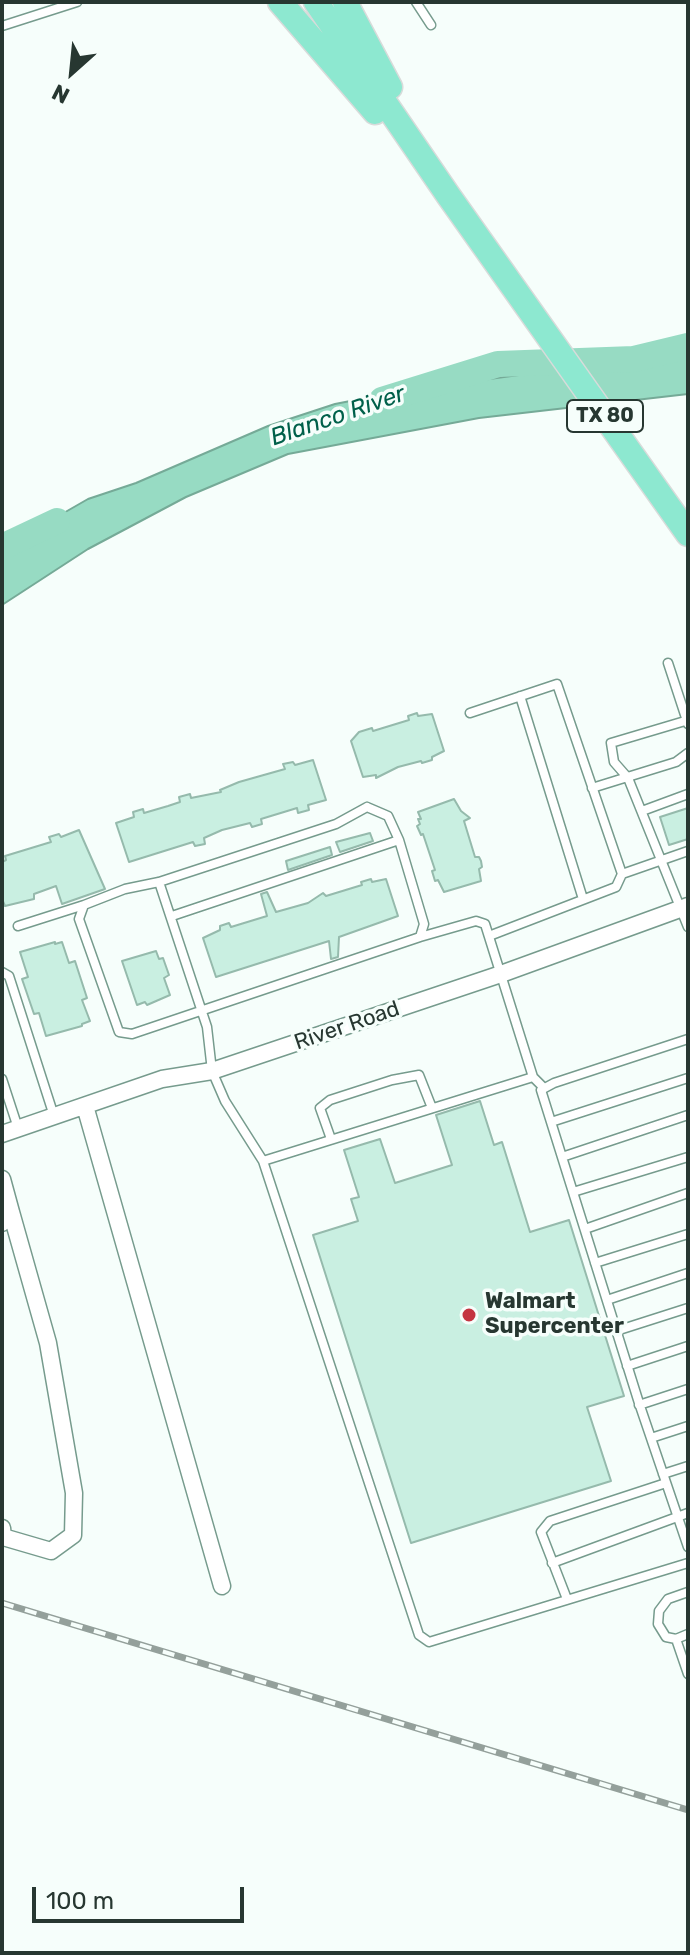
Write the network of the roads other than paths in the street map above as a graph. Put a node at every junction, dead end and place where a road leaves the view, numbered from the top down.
1 (77, 2) edge
2 (280, 2) edge
3 (316, 2) edge
4 (416, 2) edge
5 (349, 4) edge
6 (431, 25) dead end
7 (2, 26) edge
8 (448, 195) junction
9 (688, 534) edge
10 (668, 663) dead end
11 (520, 696) junction
12 (470, 713) dead end
13 (687, 723) edge
14 (688, 753) edge
15 (628, 778) junction
16 (592, 788) junction
17 (688, 794) edge
18 (671, 801) junction
19 (642, 811) junction
20 (674, 812) dead end
21 (399, 840) junction
22 (682, 841) dead end
23 (687, 852) edge
24 (661, 860) junction
25 (622, 874) junction
26 (159, 882) junction
27 (583, 899) junction
28 (84, 905) junction
29 (685, 908) edge
30 (172, 916) junction
31 (18, 926) dead end
32 (688, 927) edge
33 (489, 936) junction
34 (420, 937) junction
35 (2, 972) edge
36 (501, 974) junction
37 (201, 1009) junction
38 (688, 1039) edge
39 (212, 1071) junction
40 (533, 1077) junction
41 (688, 1078) edge
42 (2, 1079) edge
43 (544, 1088) junction
44 (85, 1106) junction
45 (432, 1108) junction
46 (688, 1115) edge
47 (54, 1116) junction
48 (551, 1122) junction
49 (10, 1131) edge
50 (331, 1139) junction
51 (562, 1157) junction
52 (688, 1157) edge
53 (263, 1161) junction
54 (2, 1179) edge
55 (573, 1192) junction
56 (688, 1193) edge
57 (7, 1217) edge
58 (585, 1229) junction
59 (688, 1234) edge
60 (595, 1263) junction
61 (688, 1273) edge
62 (607, 1300) junction
63 (688, 1308) edge
64 (616, 1331) junction
65 (688, 1346) edge
66 (627, 1366) junction
67 (688, 1389) edge
68 (639, 1405) junction
69 (688, 1426) edge
70 (651, 1438) junction
71 (688, 1466) edge
72 (664, 1478) junction
73 (688, 1513) edge
74 (678, 1517) junction
75 (2, 1528) edge
76 (688, 1547) edge
77 (552, 1563) junction
78 (688, 1563) edge
79 (222, 1586) dead end
80 (688, 1592) edge
81 (567, 1599) junction
82 (688, 1634) edge
83 (676, 1639) junction
84 (688, 1674) edge

1 - 7 lane
2 - 8 main road
3 - 8 main road, TX 80
4 - 6 lane
5 - 8 main road
8 - 9 main road, TX 80
10 - 13 lane
11 - 12 lane
11 - 16 lane
11 - 27 lane
13 - 15 lane
14 - 15 lane
15 - 16 lane
15 - 19 lane
16 - 25 lane
17 - 18 lane
18 - 19 lane
18 - 20 lane
19 - 24 lane
21 - 26 lane
21 - 30 lane
21 - 34 lane
22 - 23 lane
23 - 24 lane
24 - 25 lane
24 - 29 lane
25 - 27 lane
26 - 28 lane
26 - 30 lane
27 - 33 lane
28 - 31 lane
28 - 37 lane
29 - 32 lane
29 - 36 street, River Road
30 - 37 lane
33 - 34 lane
33 - 36 lane
34 - 37 lane
35 - 47 lane
36 - 39 street, River Road
36 - 40 lane
37 - 39 lane
38 - 43 lane
39 - 44 street, River Road
39 - 53 lane
40 - 43 lane
40 - 45 lane
41 - 48 lane
42 - 49 lane
43 - 48 lane
44 - 47 street, River Road
44 - 79 street
45 - 50 lane
45 - 50 lane
46 - 51 lane
47 - 49 street, River Road
48 - 51 lane
50 - 53 lane
51 - 55 lane
52 - 55 lane
53 - 81 lane
54 - 57 street
55 - 58 lane
56 - 58 lane
57 - 75 street
58 - 60 lane
59 - 60 lane
60 - 62 lane
61 - 62 lane
62 - 64 lane
63 - 64 lane
64 - 66 lane
65 - 66 lane
66 - 68 lane
67 - 68 lane
68 - 70 lane
69 - 70 lane
70 - 72 lane
71 - 72 lane
72 - 74 lane
72 - 77 lane
73 - 74 lane
74 - 76 lane
74 - 77 lane
77 - 81 lane
78 - 81 lane
80 - 83 lane
82 - 83 lane
83 - 84 lane

